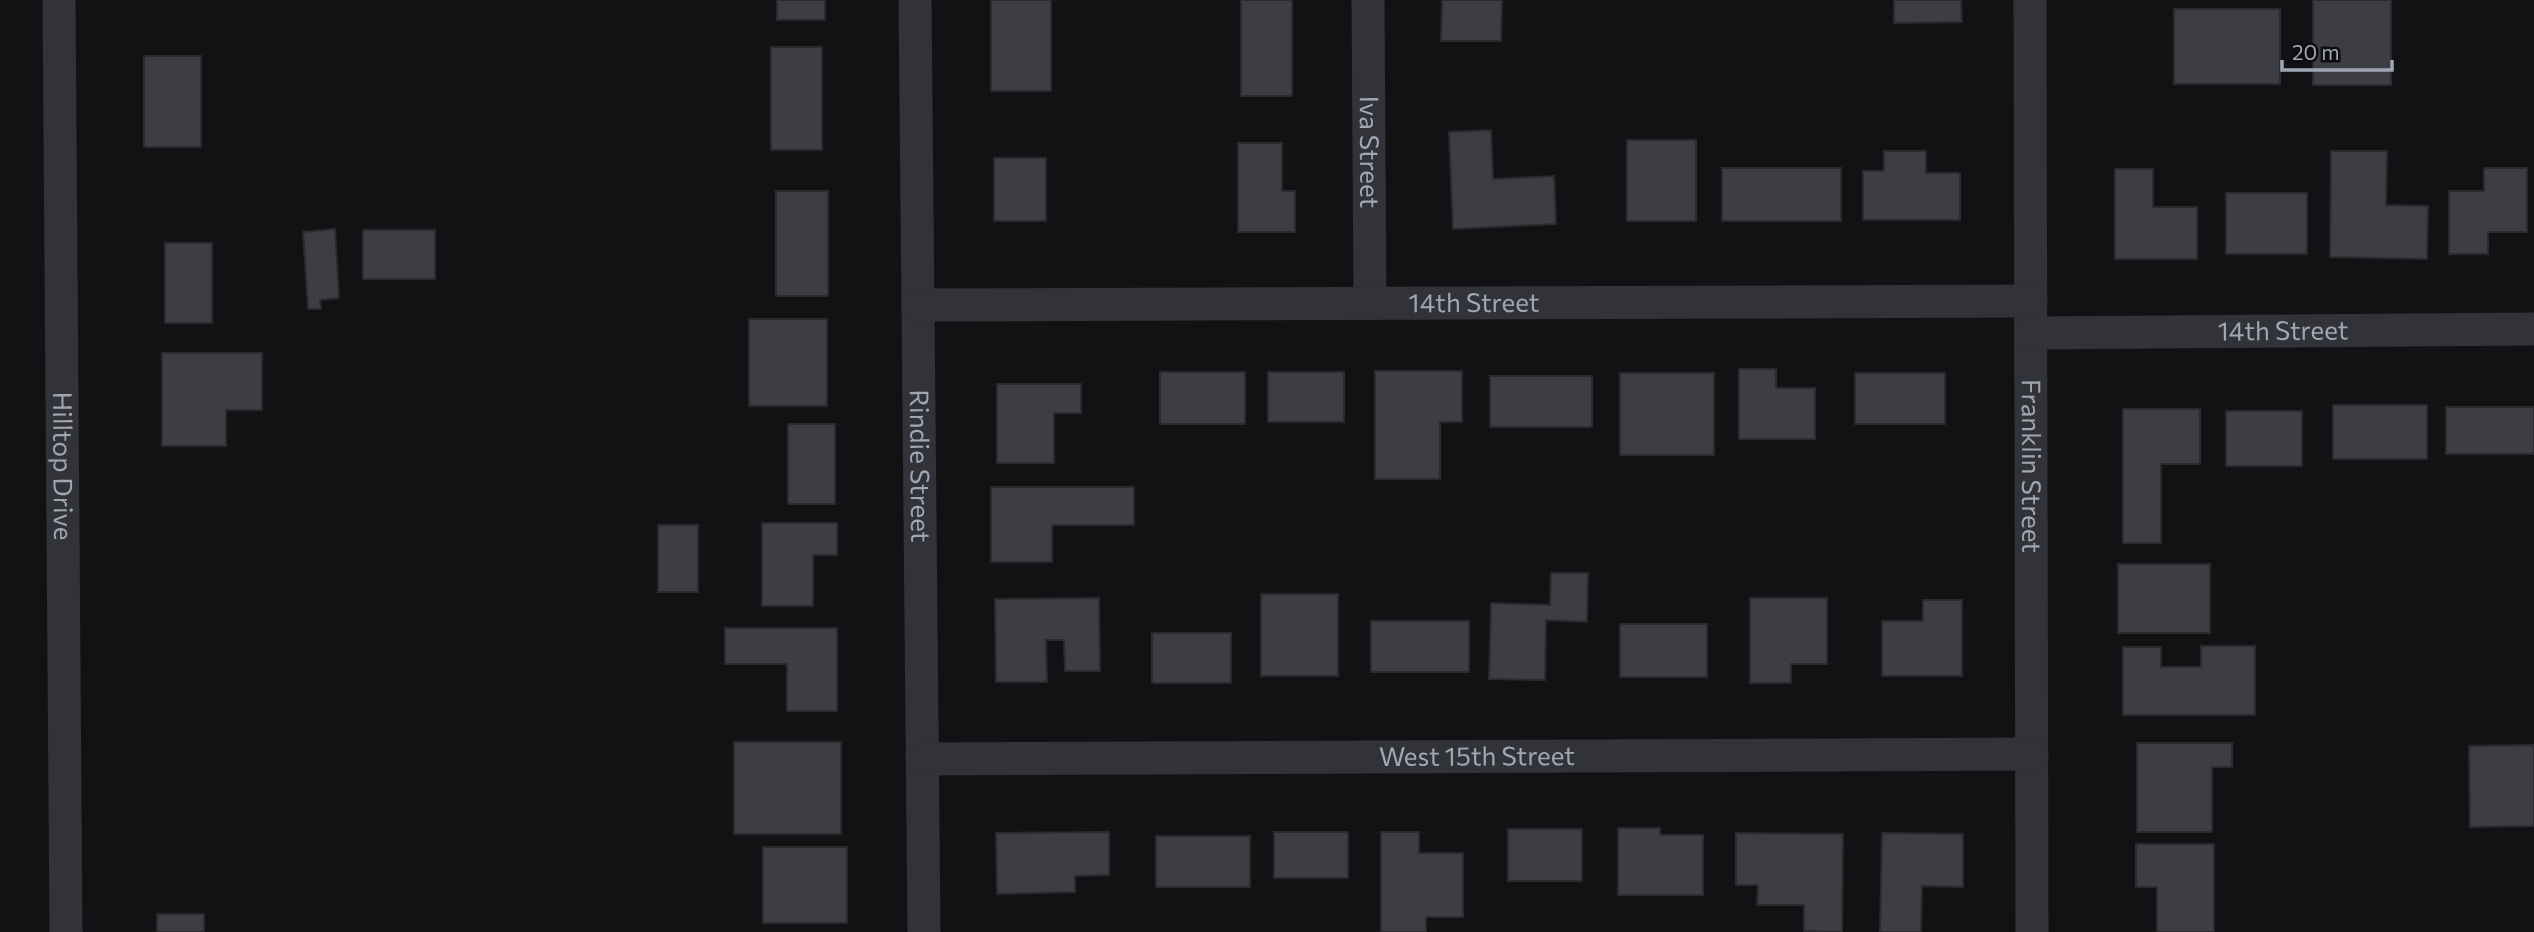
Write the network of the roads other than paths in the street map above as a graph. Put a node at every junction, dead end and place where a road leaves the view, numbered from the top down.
1 (60, 0) edge
2 (915, 0) edge
3 (1368, 0) edge
4 (2030, 0) edge
5 (1370, 303) junction
6 (918, 305) junction
7 (2031, 317) junction
8 (2534, 329) edge
9 (2032, 754) junction
10 (922, 759) junction
11 (66, 932) edge
12 (924, 932) edge
13 (2032, 932) edge

1 - 11 street, Hilltop Drive
2 - 6 street, Rindie Street
3 - 5 street, Iva Street
4 - 7 street, Franklin Street
5 - 6 street, 14th Street
5 - 7 street, 14th Street
6 - 10 street, Rindie Street
7 - 8 street, 14th Street
7 - 9 street, Franklin Street
9 - 10 street, West 15th Street
9 - 13 street, Franklin Street
10 - 12 street, Rindie Street

